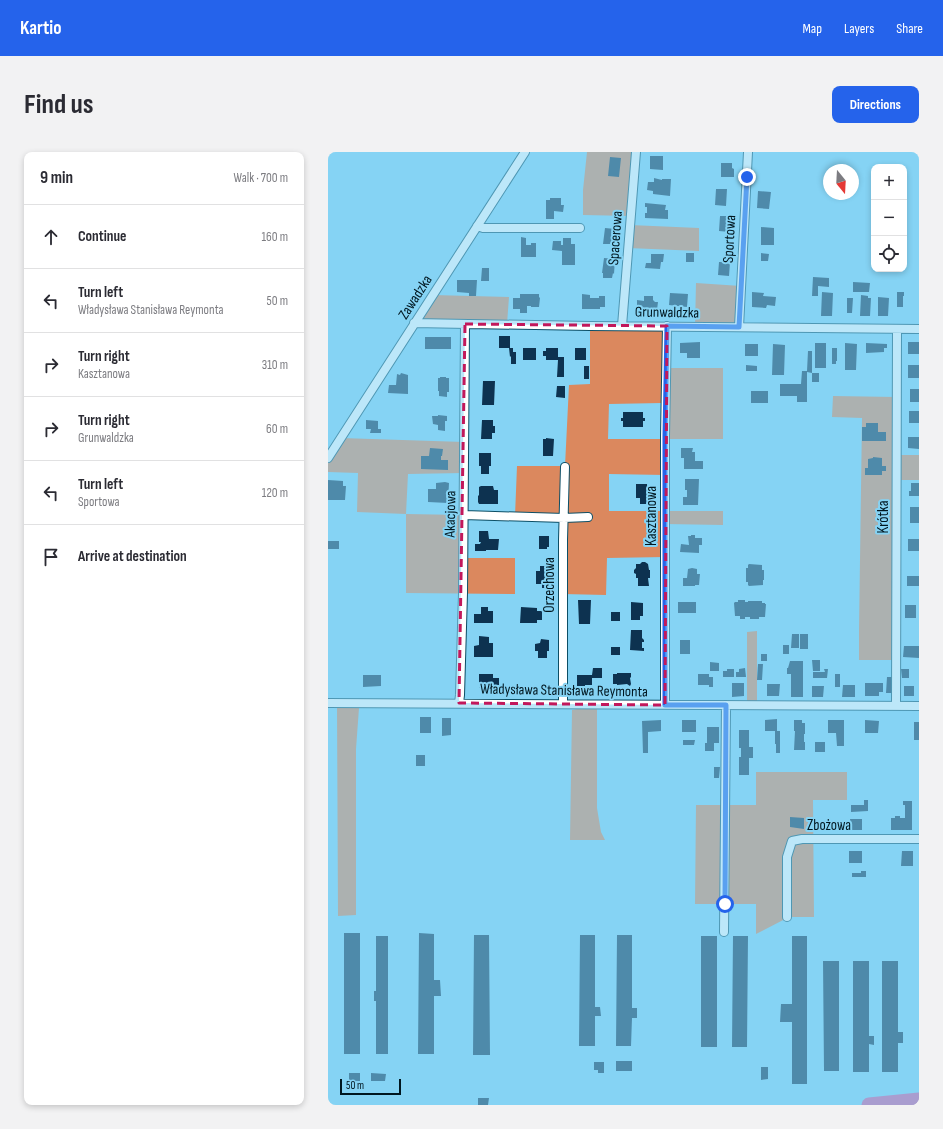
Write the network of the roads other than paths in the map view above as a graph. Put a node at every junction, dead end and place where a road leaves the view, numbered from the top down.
1 (525, 152) edge
2 (636, 152) edge
3 (748, 152) edge
4 (477, 226) junction
5 (580, 228) dead end
6 (414, 323) junction
7 (465, 324) junction
8 (622, 326) junction
9 (667, 326) junction
10 (739, 327) junction
11 (897, 329) junction
12 (919, 329) edge
13 (328, 458) edge
14 (565, 467) dead end
15 (464, 515) junction
16 (588, 517) dead end
17 (564, 518) junction
18 (328, 703) edge
19 (459, 703) junction
20 (563, 704) junction
21 (665, 705) junction
22 (726, 705) junction
23 (896, 706) junction
24 (919, 706) edge
25 (919, 840) edge
26 (787, 917) dead end
27 (724, 932) dead end

1 - 4 street, Zawadzka
2 - 8 street, Spacerowa
3 - 10 street, Sportowa
4 - 5 street
4 - 6 street, Zawadzka
6 - 7 street, Grunwaldzka
6 - 13 street, Zawadzka
7 - 8 street, Grunwaldzka
7 - 15 street, Akacjowa
8 - 9 street, Grunwaldzka
9 - 10 street, Grunwaldzka
9 - 21 street, Kasztanowa
10 - 11 street, Grunwaldzka
11 - 12 street, Grunwaldzka
11 - 23 street, Krótka
14 - 17 street, Orzechowa
15 - 17 street
15 - 19 street, Akacjowa
16 - 17 street
17 - 20 street, Orzechowa
18 - 19 street, Władysława Stanisława Reymonta
19 - 20 street, Władysława Stanisława Reymonta
20 - 21 street, Władysława Stanisława Reymonta
21 - 22 street, Władysława Stanisława Reymonta
22 - 23 street, Władysława Stanisława Reymonta
22 - 27 street
23 - 24 street, Władysława Stanisława Reymonta
25 - 26 street, Zbożowa

